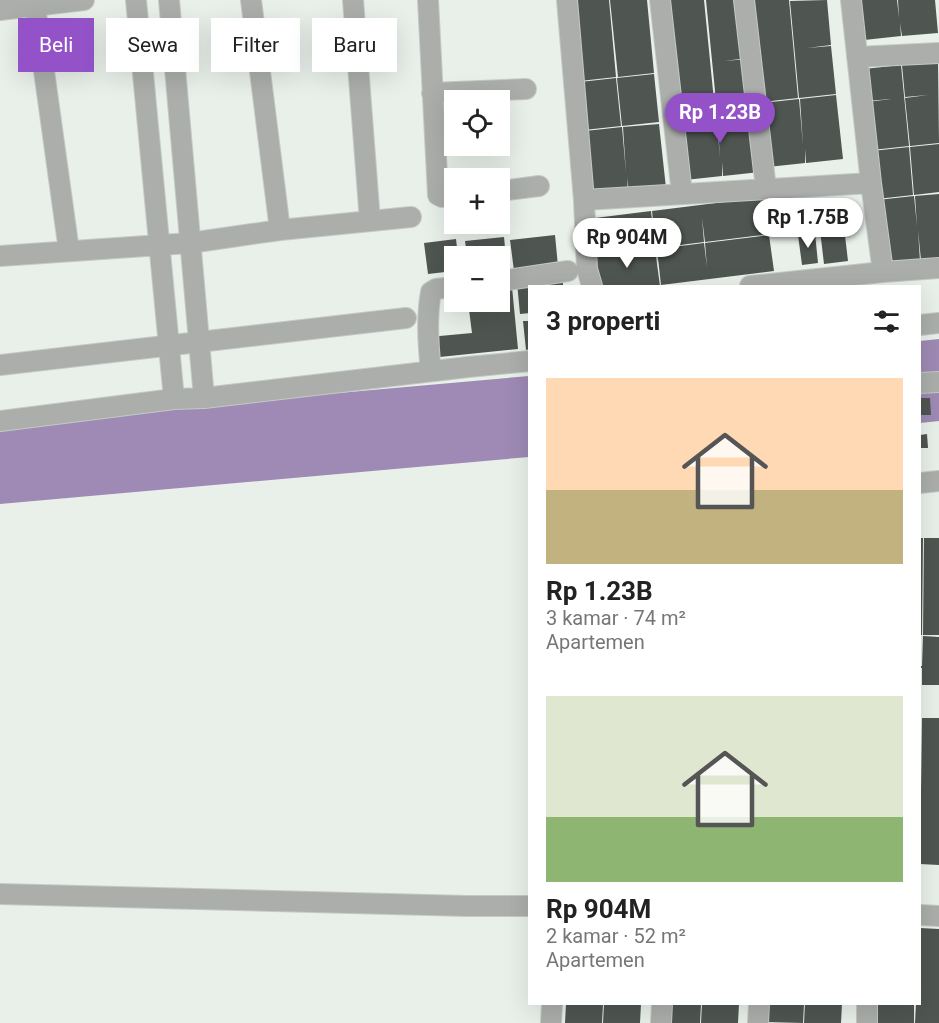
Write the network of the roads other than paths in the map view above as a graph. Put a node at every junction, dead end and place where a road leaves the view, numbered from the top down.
1 (84, 0) edge
2 (136, 0) edge
3 (169, 0) edge
4 (251, 0) edge
5 (353, 0) edge
6 (428, 0) edge
7 (567, 0) edge
8 (660, 0) edge
9 (744, 0) edge
10 (851, 0) edge
11 (35, 6) junction
12 (0, 10) edge
13 (939, 53) edge
14 (857, 57) junction
15 (526, 89) dead end
16 (432, 93) junction
17 (871, 183) junction
18 (538, 186) dead end
19 (510, 189) edge
20 (766, 189) junction
21 (682, 195) junction
22 (444, 197) edge
23 (584, 200) junction
24 (411, 218) dead end
25 (370, 221) junction
26 (280, 230) junction
27 (190, 243) junction
28 (159, 244) junction
29 (69, 251) junction
30 (0, 256) edge
31 (939, 268) edge
32 (568, 271) dead end
33 (883, 272) junction
34 (510, 280) edge
35 (592, 285) edge
36 (760, 285) edge
37 (444, 288) edge
38 (406, 318) dead end
39 (939, 323) edge
40 (921, 325) edge
41 (199, 342) junction
42 (168, 346) junction
43 (528, 361) edge
44 (0, 366) edge
45 (431, 371) junction
46 (939, 382) edge
47 (921, 383) edge
48 (204, 398) junction
49 (174, 399) junction
50 (0, 421) edge
51 (939, 481) edge
52 (921, 483) edge
53 (0, 894) edge
54 (528, 906) edge
55 (921, 915) edge
56 (939, 916) edge
57 (552, 1005) edge
58 (662, 1005) edge
59 (759, 1005) edge
60 (867, 1005) edge
61 (551, 1023) edge
62 (661, 1023) edge
63 (758, 1023) edge
64 (867, 1023) edge

1 - 11 street
2 - 28 street
3 - 27 street
4 - 26 street
5 - 25 street
6 - 16 street
7 - 23 street
8 - 21 street
9 - 20 street
10 - 14 street
11 - 12 street
11 - 29 street
13 - 14 street
14 - 17 street
15 - 16 street
16 - 22 street
17 - 20 street
17 - 33 street
18 - 19 street
20 - 21 street
21 - 23 street
23 - 35 street
24 - 25 street
25 - 26 street
26 - 27 street
27 - 28 street
27 - 41 street
28 - 29 street
28 - 42 street
29 - 30 street
31 - 33 street
32 - 34 street
33 - 36 street
37 - 45 street
38 - 41 street
39 - 40 street
41 - 42 street
41 - 48 street
42 - 44 street
42 - 49 street
43 - 45 street
45 - 48 street
46 - 47 street
48 - 49 street
49 - 50 street
51 - 52 street
53 - 54 street
55 - 56 street
57 - 61 street
58 - 62 street
59 - 63 street
60 - 64 street

